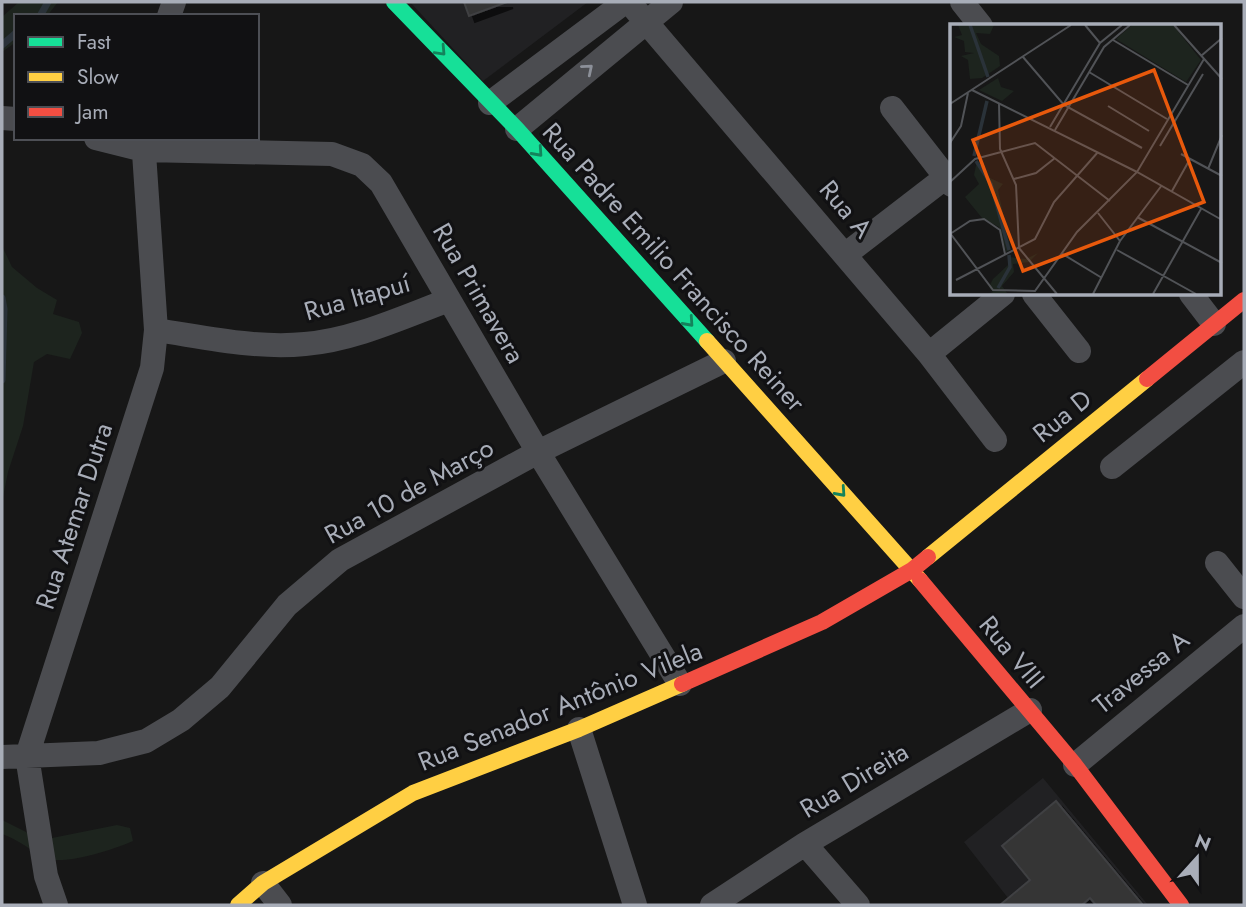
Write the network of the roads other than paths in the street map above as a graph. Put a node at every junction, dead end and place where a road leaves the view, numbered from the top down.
1 (394, 2) edge
2 (627, 2) edge
3 (671, 2) edge
4 (962, 2) edge
5 (647, 20) junction
6 (979, 24) edge
7 (490, 103) junction
8 (892, 108) dead end
9 (517, 129) junction
10 (112, 140) edge
11 (144, 144) edge
12 (949, 181) edge
13 (846, 254) junction
14 (1001, 296) edge
15 (1036, 296) edge
16 (1193, 296) edge
17 (449, 300) junction
18 (1244, 300) edge
19 (1214, 324) junction
20 (156, 330) junction
21 (1079, 351) dead end
22 (929, 354) junction
23 (724, 361) junction
24 (1244, 362) edge
25 (995, 440) dead end
26 (538, 452) junction
27 (1112, 467) dead end
28 (1217, 563) dead end
29 (912, 570) junction
30 (1244, 597) edge
31 (1244, 626) edge
32 (680, 684) junction
33 (1030, 710) junction
34 (579, 729) junction
35 (27, 756) junction
36 (2, 757) edge
37 (1075, 765) junction
38 (806, 844) junction
39 (263, 883) junction
40 (55, 905) edge
41 (238, 905) edge
42 (280, 905) edge
43 (635, 905) edge
44 (712, 905) edge
45 (858, 905) edge
46 (1181, 905) edge

1 -> 7 street, Rua Padre Emilio Francisco Reiner
2 - 5 street, Rua A
2 - 7 street
3 - 5 street
4 - 6 street
9 -> 5 street
5 - 13 street, Rua A
7 - 9 street, Rua Padre Emilio Francisco Reiner
8 - 12 street
9 -> 23 street, Rua Padre Emilio Francisco Reiner
10 - 11 street, Rua Primavera
11 - 17 street, Rua Primavera
11 - 20 street, Rua Atemar Dutra
12 - 13 street
13 - 22 street, Rua A
14 - 22 street
15 - 21 street
16 - 19 street
17 - 20 street, Rua Itapuí
17 - 26 street, Rua Primavera
18 - 19 street, Rua D
19 - 29 street, Rua D
20 - 35 street, Rua Atemar Dutra
22 - 25 street, Rua A
23 - 26 street, Rua 10 de Março
23 -> 29 street, Rua Padre Emilio Francisco Reiner
24 - 27 street
26 - 32 street, Rua Primavera
26 - 35 street, Rua 10 de Março
28 - 30 street
29 - 32 street, Rua Senador Antônio Vilela
29 - 33 street, Rua VIII
31 - 37 street, Travessa A
32 - 34 street, Rua Senador Antônio Vilela
33 - 37 street, Rua VIII
33 - 38 street, Rua Direita
34 - 39 street, Rua Senador Antônio Vilela
34 - 43 street
35 - 36 street, Rua 10 de Março
35 - 40 street, Rua Atemar Dutra
37 - 46 street, Rua VIII
38 - 44 street, Rua Direita
38 - 45 street
39 - 41 street, Rua Senador Antônio Vilela
39 - 42 street

